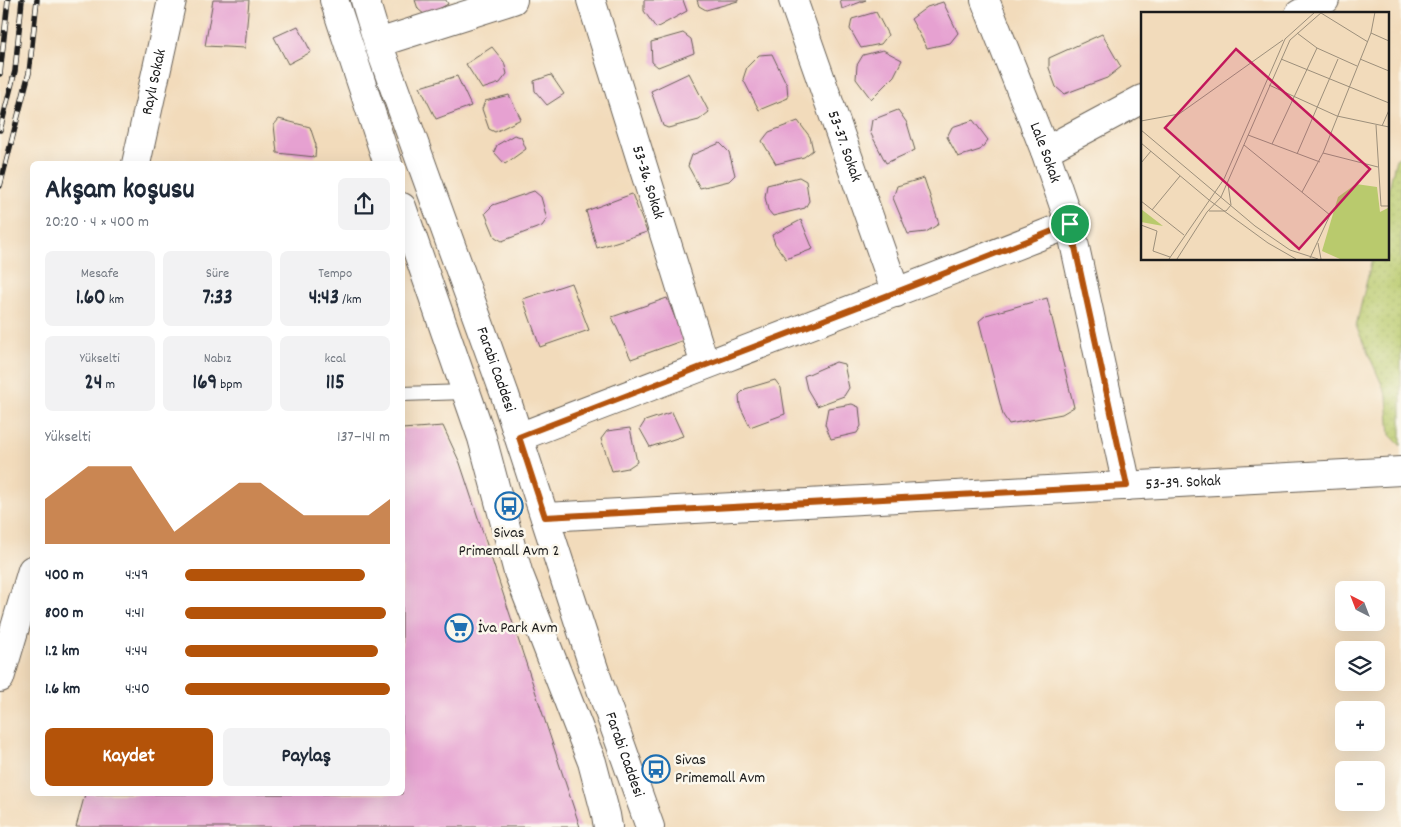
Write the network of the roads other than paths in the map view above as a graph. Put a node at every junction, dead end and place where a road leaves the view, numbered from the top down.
1 (172, 0) edge
2 (334, 0) edge
3 (365, 0) edge
4 (513, 0) edge
5 (591, 0) edge
6 (792, 0) edge
7 (985, 0) edge
8 (1325, 0) edge
9 (1303, 12) edge
10 (378, 43) junction
11 (1141, 100) edge
12 (1045, 151) junction
13 (137, 161) edge
14 (387, 161) edge
15 (405, 216) edge
16 (1070, 224) junction
17 (896, 293) junction
18 (705, 365) junction
19 (466, 392) junction
20 (405, 394) edge
21 (519, 437) junction
22 (1401, 471) edge
23 (1127, 486) junction
24 (545, 517) junction
25 (30, 577) edge
26 (0, 678) edge
27 (651, 825) edge
28 (608, 827) edge

1 - 13 street, Raylı Sokak
2 - 14 street
3 - 10 street, Farabi Caddesi
4 - 10 street
5 - 18 street, 53-36. Sokak
6 - 17 street, 53-37. Sokak
7 - 12 street, Lale Sokak
8 - 9 street
10 - 21 street, Farabi Caddesi
11 - 12 street
12 - 16 street, Lale Sokak
15 - 19 street, Farabi Caddesi
16 - 17 street
16 - 23 street, Lale Sokak
17 - 18 street
18 - 21 street
19 - 20 lane
19 - 28 street, Farabi Caddesi
21 - 24 street, Farabi Caddesi
22 - 23 street, 53-39. Sokak
23 - 24 street, 53-39. Sokak
24 - 27 street, Farabi Caddesi
25 - 26 street

